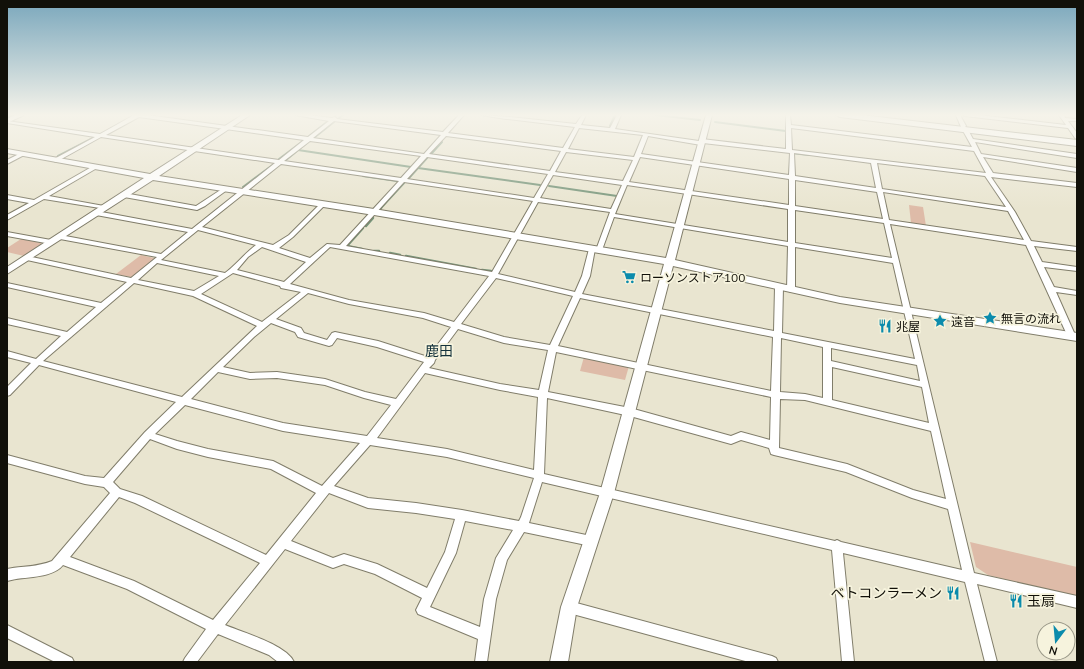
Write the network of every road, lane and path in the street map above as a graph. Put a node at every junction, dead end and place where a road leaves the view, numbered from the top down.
1 (82, 146) edge
2 (174, 146) edge
3 (198, 146) edge
4 (299, 146) edge
5 (361, 146) edge
6 (434, 146) edge
7 (536, 146) edge
8 (566, 146) edge
9 (641, 146) edge
10 (700, 146) edge
11 (733, 146) edge
12 (790, 146) edge
13 (961, 146) edge
14 (1012, 146) edge
15 (976, 148) joint
16 (194, 149) junction
17 (564, 150) junction
18 (7, 151) edge
19 (791, 152) junction
20 (23, 154) junction
21 (426, 155) junction
22 (978, 155) junction
23 (1077, 156) edge
24 (637, 157) junction
25 (56, 160) junction
26 (7, 162) edge
27 (279, 162) junction
28 (696, 163) junction
29 (874, 163) junction
30 (96, 167) junction
31 (1077, 170) edge
32 (551, 173) junction
33 (988, 175) junction
34 (792, 176) junction
35 (151, 177) junction
36 (403, 180) junction
37 (626, 183) junction
38 (1077, 185) edge
39 (225, 189) junction
40 (878, 189) junction
41 (242, 191) junction
42 (688, 192) junction
43 (124, 195) junction
44 (7, 197) edge
45 (43, 197) junction
46 (536, 200) junction
47 (34, 202) junction
48 (323, 204) junction
49 (792, 207) junction
50 (104, 208) junction
51 (1009, 209) junction
52 (374, 212) junction
53 (96, 213) junction
54 (613, 213) junction
55 (7, 218) edge
56 (886, 221) junction
57 (679, 226) junction
58 (195, 230) junction
59 (7, 234) edge
60 (516, 236) junction
61 (60, 237) junction
62 (51, 242) junction
63 (1028, 243) junction
64 (261, 244) junction
65 (791, 244) junction
66 (342, 247) junction
67 (274, 248) junction
68 (595, 249) junction
69 (1077, 249) edge
70 (162, 256) junction
71 (27, 258) junction
72 (895, 260) junction
73 (156, 261) junction
74 (311, 261) junction
75 (670, 262) junction
76 (1038, 264) junction
77 (1077, 269) edge
78 (7, 271) edge
79 (229, 273) junction
80 (494, 275) junction
81 (134, 280) junction
82 (7, 285) edge
83 (284, 286) junction
84 (779, 287) junction
85 (1050, 289) junction
86 (791, 290) junction
87 (306, 292) junction
88 (1077, 293) edge
89 (195, 294) junction
90 (577, 295) junction
91 (103, 306) junction
92 (908, 311) junction
93 (657, 312) junction
94 (7, 320) edge
95 (270, 320) junction
96 (263, 326) junction
97 (457, 326) junction
98 (778, 334) junction
99 (68, 335) junction
100 (1075, 337) edge
101 (827, 344) junction
102 (553, 348) junction
103 (7, 354) edge
104 (431, 361) junction
105 (37, 362) junction
106 (827, 363) junction
107 (920, 363) junction
108 (642, 366) junction
109 (217, 369) junction
110 (424, 370) junction
111 (925, 385) junction
112 (7, 393) edge
113 (543, 394) junction
114 (776, 395) junction
115 (183, 402) junction
116 (828, 402) junction
117 (398, 403) junction
118 (630, 412) junction
119 (935, 428) junction
120 (148, 435) junction
121 (368, 441) junction
122 (774, 445) junction
123 (7, 459) edge
124 (539, 476) junction
125 (106, 483) junction
126 (326, 490) junction
127 (117, 492) junction
128 (607, 493) junction
129 (952, 505) junction
130 (462, 515) junction
131 (522, 526) junction
132 (591, 541) junction
133 (283, 543) junction
134 (836, 545) junction
135 (62, 559) junction
136 (268, 561) junction
137 (7, 576) edge
138 (968, 576) junction
139 (428, 595) junction
140 (1077, 602) edge
141 (569, 608) junction
142 (215, 627) junction
143 (7, 631) edge
144 (484, 635) junction
145 (68, 662) edge
146 (189, 662) edge
147 (288, 662) edge
148 (481, 662) edge
149 (559, 662) edge
150 (772, 662) edge
151 (848, 662) edge
152 (991, 662) edge

1 - 25 street
2 - 16 street
3 - 16 street
4 - 27 street
5 - 21 street
6 - 21 street
7 - 17 street
8 - 17 street
9 - 24 street
10 - 28 street
11 - 19 street
12 - 19 street
13 - 15 street
14 - 23 street
15 - 22 street
16 - 27 street
16 - 35 street
17 - 24 street
17 - 32 street
18 - 20 street
19 - 29 street
19 - 34 street
20 - 25 street
20 - 26 street
21 - 32 street
21 - 36 street
22 - 31 street
22 - 33 street
24 - 28 street
24 - 37 street
25 - 30 street
27 - 36 street
27 - 41 street
28 - 34 street
28 - 42 street
29 - 33 street
29 - 40 street
30 - 35 street
30 - 45 street
32 - 37 street
32 - 46 street
33 - 38 street
33 - 51 street
34 - 40 street
34 - 49 street
35 - 39 street
35 - 43 street
36 - 46 street
36 - 52 street
37 - 42 street
37 - 54 street
39 - 41 street
39 - 43 street
40 - 51 street
40 - 56 street
41 - 48 street
41 - 58 street
42 - 49 street
42 - 57 street
43 - 50 street
44 - 47 street
45 - 47 street
45 - 50 street
46 - 54 street
46 - 60 street
47 - 55 street
48 - 52 street
48 - 67 street
49 - 56 street
49 - 65 street
50 - 53 street
51 - 63 street
52 - 60 street
52 - 66 street
53 - 58 street
53 - 61 street
54 - 57 street
54 - 68 street
56 - 63 street
56 - 72 street
57 - 65 street
57 - 75 street
58 - 64 street
58 - 70 street
59 - 62 street
60 - 68 street
60 - 80 street
61 - 62 street
61 - 70 street
62 - 71 street
63 - 69 street
63 - 76 street
64 - 67 street
64 - 79 street
65 - 72 street
65 - 86 street
66 - 74 street
66 - 80 street
67 - 74 street
68 - 75 street
68 - 90 street
70 - 73 street
71 - 78 street
71 - 81 street
72 - 92 street
73 - 79 street
73 - 81 street
74 - 83 street
75 - 84 street
75 - 93 street
76 - 77 street
76 - 85 street
79 - 83 street
79 - 89 street
80 - 90 street
80 - 97 street
81 - 89 street
81 - 91 street
82 - 91 street
83 - 87 street
84 - 86 street
84 - 98 street
85 - 88 street
85 - 100 street
86 - 92 street
87 - 95 street
87 - 97 street
89 - 96 street
90 - 93 street
90 - 102 street
91 - 99 street
92 - 100 street
92 - 107 street
93 - 98 street
93 - 108 street
94 - 99 street
95 - 96 street
95 - 104 street
96 - 109 street
97 - 102 street
97 - 104 street
98 - 101 street
98 - 114 street
99 - 105 street
101 - 106 street
101 - 107 street
102 - 108 street
102 - 113 street
103 - 105 street
104 - 110 street
105 - 112 street
105 - 115 street
106 - 111 street
106 - 116 street
107 - 111 street
108 - 114 street
108 - 118 street
109 - 115 street
109 - 117 street
110 - 113 street
110 - 117 street
111 - 119 street
113 - 118 street
113 - 124 street
114 - 116 street
114 - 122 street
115 - 120 street
115 - 121 street
116 - 119 street
117 - 121 street
118 - 122 street
118 - 128 street
119 - 129 street
120 - 125 street
120 - 126 street
121 - 124 street
121 - 126 street
122 - 129 street
123 - 125 street
124 - 128 street
124 - 131 street
125 - 127 street
126 - 130 street
126 - 133 street
127 - 135 street
127 - 136 street
128 - 132 street
128 - 134 street
129 - 138 street
130 - 131 street
130 - 139 street
131 - 132 street
131 - 144 street
132 - 141 street
133 - 136 street
133 - 139 street
134 - 138 street
134 - 151 street
135 - 137 street
135 - 142 street
136 - 142 street
138 - 140 street
138 - 152 street
139 - 144 street
141 - 149 street
141 - 150 street
142 - 146 street
142 - 147 street
143 - 145 street
144 - 148 street

